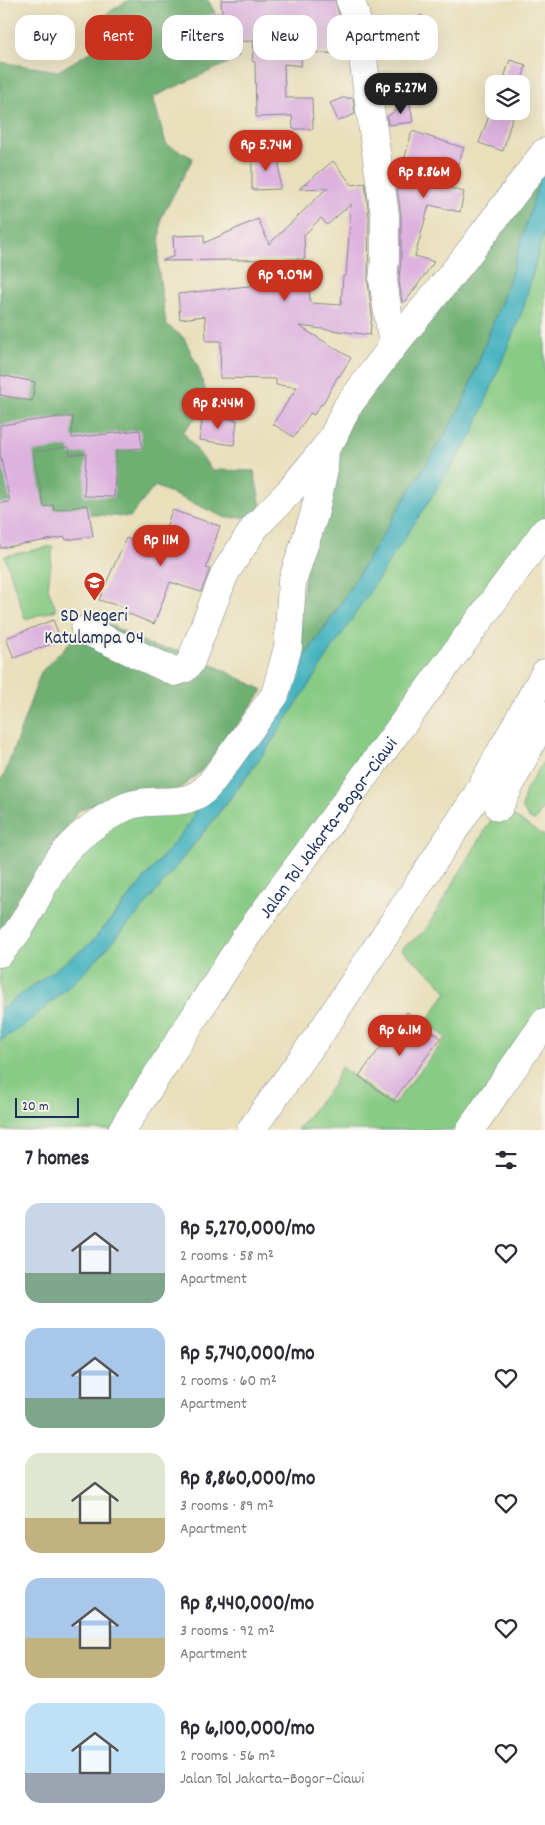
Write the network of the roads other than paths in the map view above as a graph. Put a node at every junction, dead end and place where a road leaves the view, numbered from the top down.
1 (350, 0) edge
2 (545, 152) edge
3 (393, 346) junction
4 (325, 448) junction
5 (545, 531) edge
6 (85, 630) dead end
7 (545, 672) edge
8 (545, 715) edge
9 (499, 807) dead end
10 (0, 953) edge
11 (545, 1022) edge
12 (122, 1130) edge
13 (251, 1130) edge
14 (470, 1130) edge

1 - 3 main road
2 - 3 main road
3 - 4 main road
4 - 6 main road
4 - 10 main road
5 - 12 main road, Jalan Tol Jakarta–Bogor–Ciawi
7 - 13 main road
8 - 9 main road
11 - 14 main road

